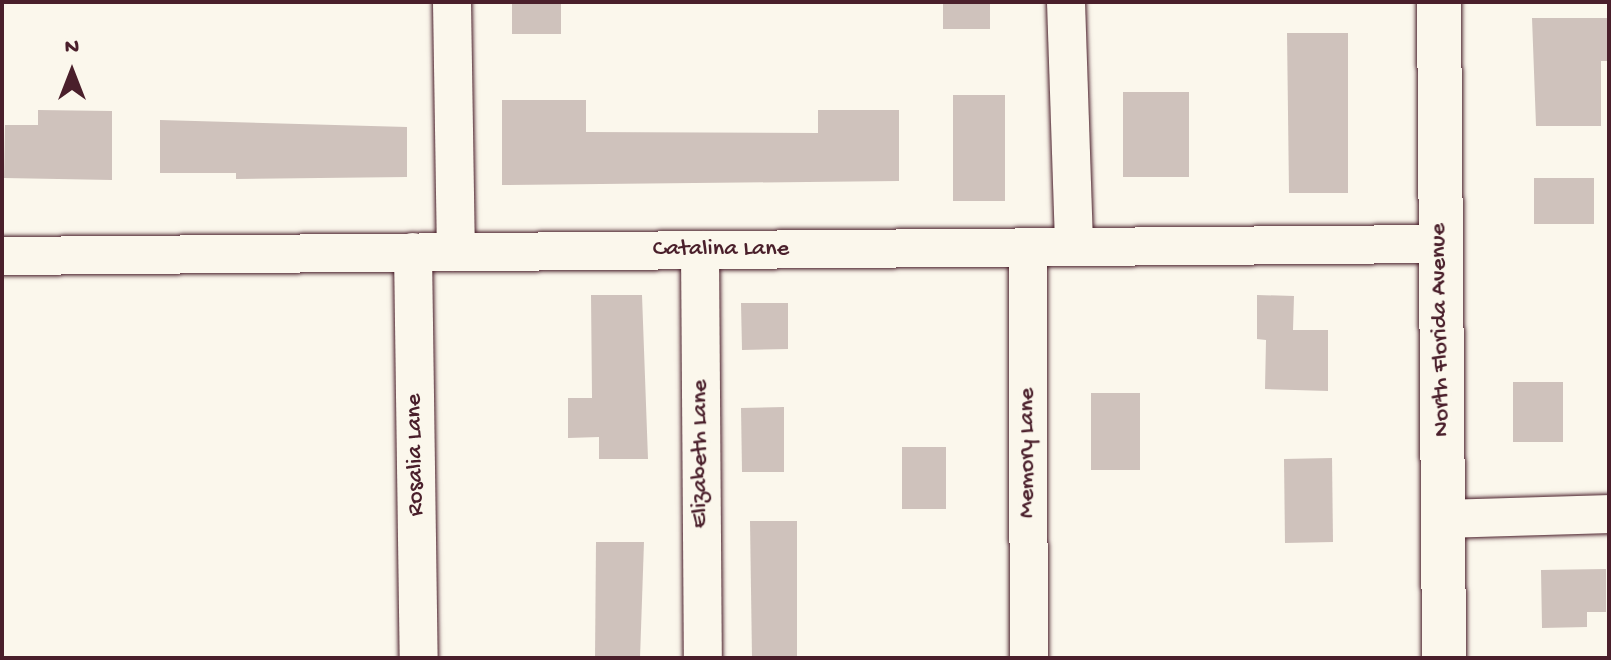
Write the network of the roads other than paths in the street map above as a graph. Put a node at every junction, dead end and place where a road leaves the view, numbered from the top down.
1 (452, 2) edge
2 (1066, 2) edge
3 (1439, 2) edge
4 (1439, 244) junction
5 (1028, 247) junction
6 (1074, 247) junction
7 (700, 250) junction
8 (413, 252) junction
9 (456, 252) junction
10 (2, 256) edge
11 (1609, 514) edge
12 (1445, 519) junction
13 (419, 658) edge
14 (703, 658) edge
15 (1029, 658) edge
16 (1444, 658) edge

1 - 9 street
2 - 6 street
3 - 4 main road, North Florida Avenue
4 - 6 street, Catalina Lane
4 - 12 main road, North Florida Avenue
5 - 6 street, Catalina Lane
5 - 7 street, Catalina Lane
5 - 15 street, Memory Lane
7 - 9 street, Catalina Lane
7 - 14 street, Elizabeth Lane
8 - 9 street, Catalina Lane
8 - 10 street, Catalina Lane
8 - 13 street, Rosalia Lane
11 - 12 street
12 - 16 main road, North Florida Avenue

